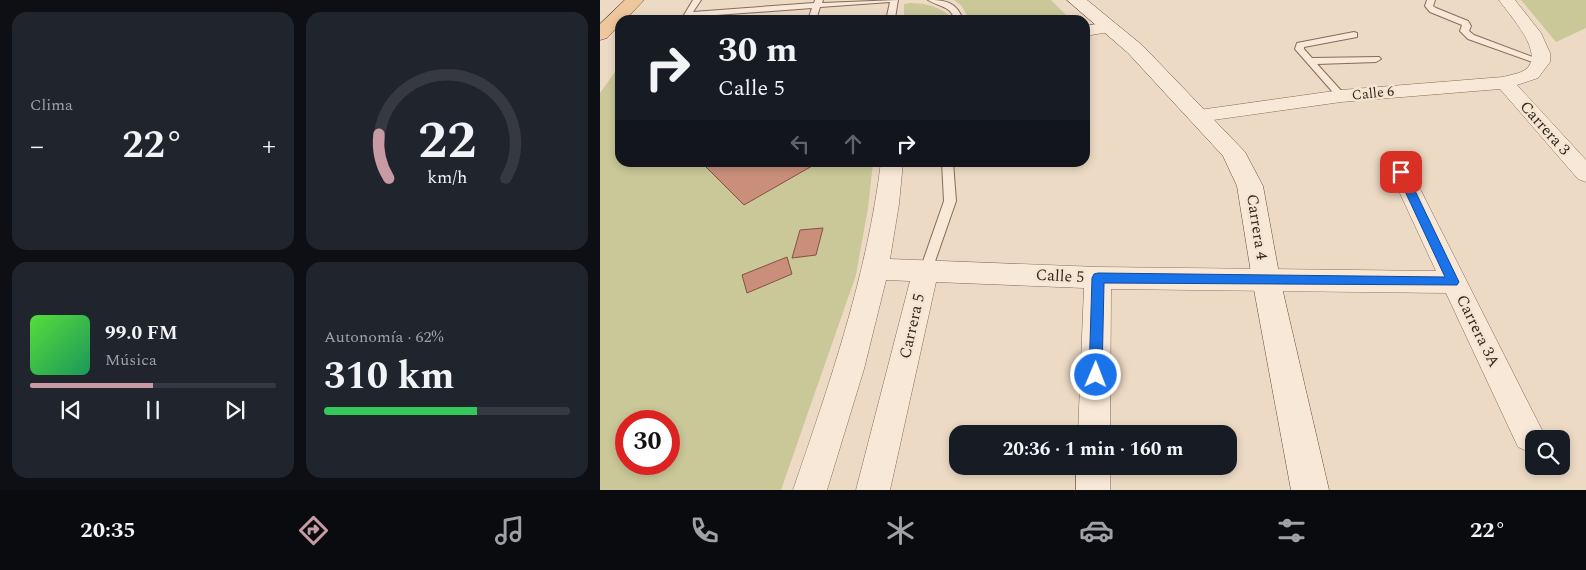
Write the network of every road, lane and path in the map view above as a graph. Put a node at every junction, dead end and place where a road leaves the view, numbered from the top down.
1 (634, 0) edge
2 (697, 0) edge
3 (888, 0) edge
4 (894, 0) edge
5 (932, 0) edge
6 (1076, 0) edge
7 (1431, 0) edge
8 (1507, 0) edge
9 (818, 3) edge
10 (619, 15) edge
11 (686, 15) edge
12 (704, 15) edge
13 (814, 15) edge
14 (892, 15) edge
15 (958, 15) edge
16 (1087, 15) edge
17 (615, 19) edge
18 (1097, 29) edge
19 (600, 34) edge
20 (1354, 35) dead end
21 (1376, 59) dead end
22 (1310, 61) junction
23 (1541, 62) junction
24 (1505, 83) junction
25 (1341, 96) junction
26 (1199, 116) junction
27 (892, 167) edge
28 (947, 167) edge
29 (1401, 172) dead end
30 (1586, 174) edge
31 (876, 269) junction
32 (926, 270) junction
33 (1098, 278) junction
34 (1266, 279) junction
35 (1453, 282) junction
36 (1094, 425) edge
37 (1527, 430) edge
38 (1093, 475) edge
39 (810, 490) edge
40 (873, 490) edge
41 (1093, 490) edge
42 (1310, 490) edge

1 - 10 main road
2 - 11 lane
3 - 9 lane
4 - 14 lane
5 - 15 lane
6 - 16 main road, Carrera 4
7 - 23 lane
8 - 23 street
9 - 12 lane
9 - 13 lane
17 - 19 main road
18 - 26 main road, Carrera 4
20 - 22 lane
21 - 22 lane
22 - 25 lane
23 - 24 street, Calle 6
24 - 25 street, Calle 6
24 - 30 street, Carrera 3
25 - 26 street, Calle 6
26 - 34 main road, Carrera 4
27 - 31 street
28 - 32 lane, Carrera 5
29 - 35 street, Carrera 3A
31 - 32 street, Calle 5
31 - 39 street
32 - 33 street, Calle 5
32 - 40 street, Carrera 5
33 - 34 street, Calle 5
33 - 36 street
34 - 35 street, Calle 5
34 - 42 main road, Carrera 4
35 - 37 street, Carrera 3A
38 - 41 street

